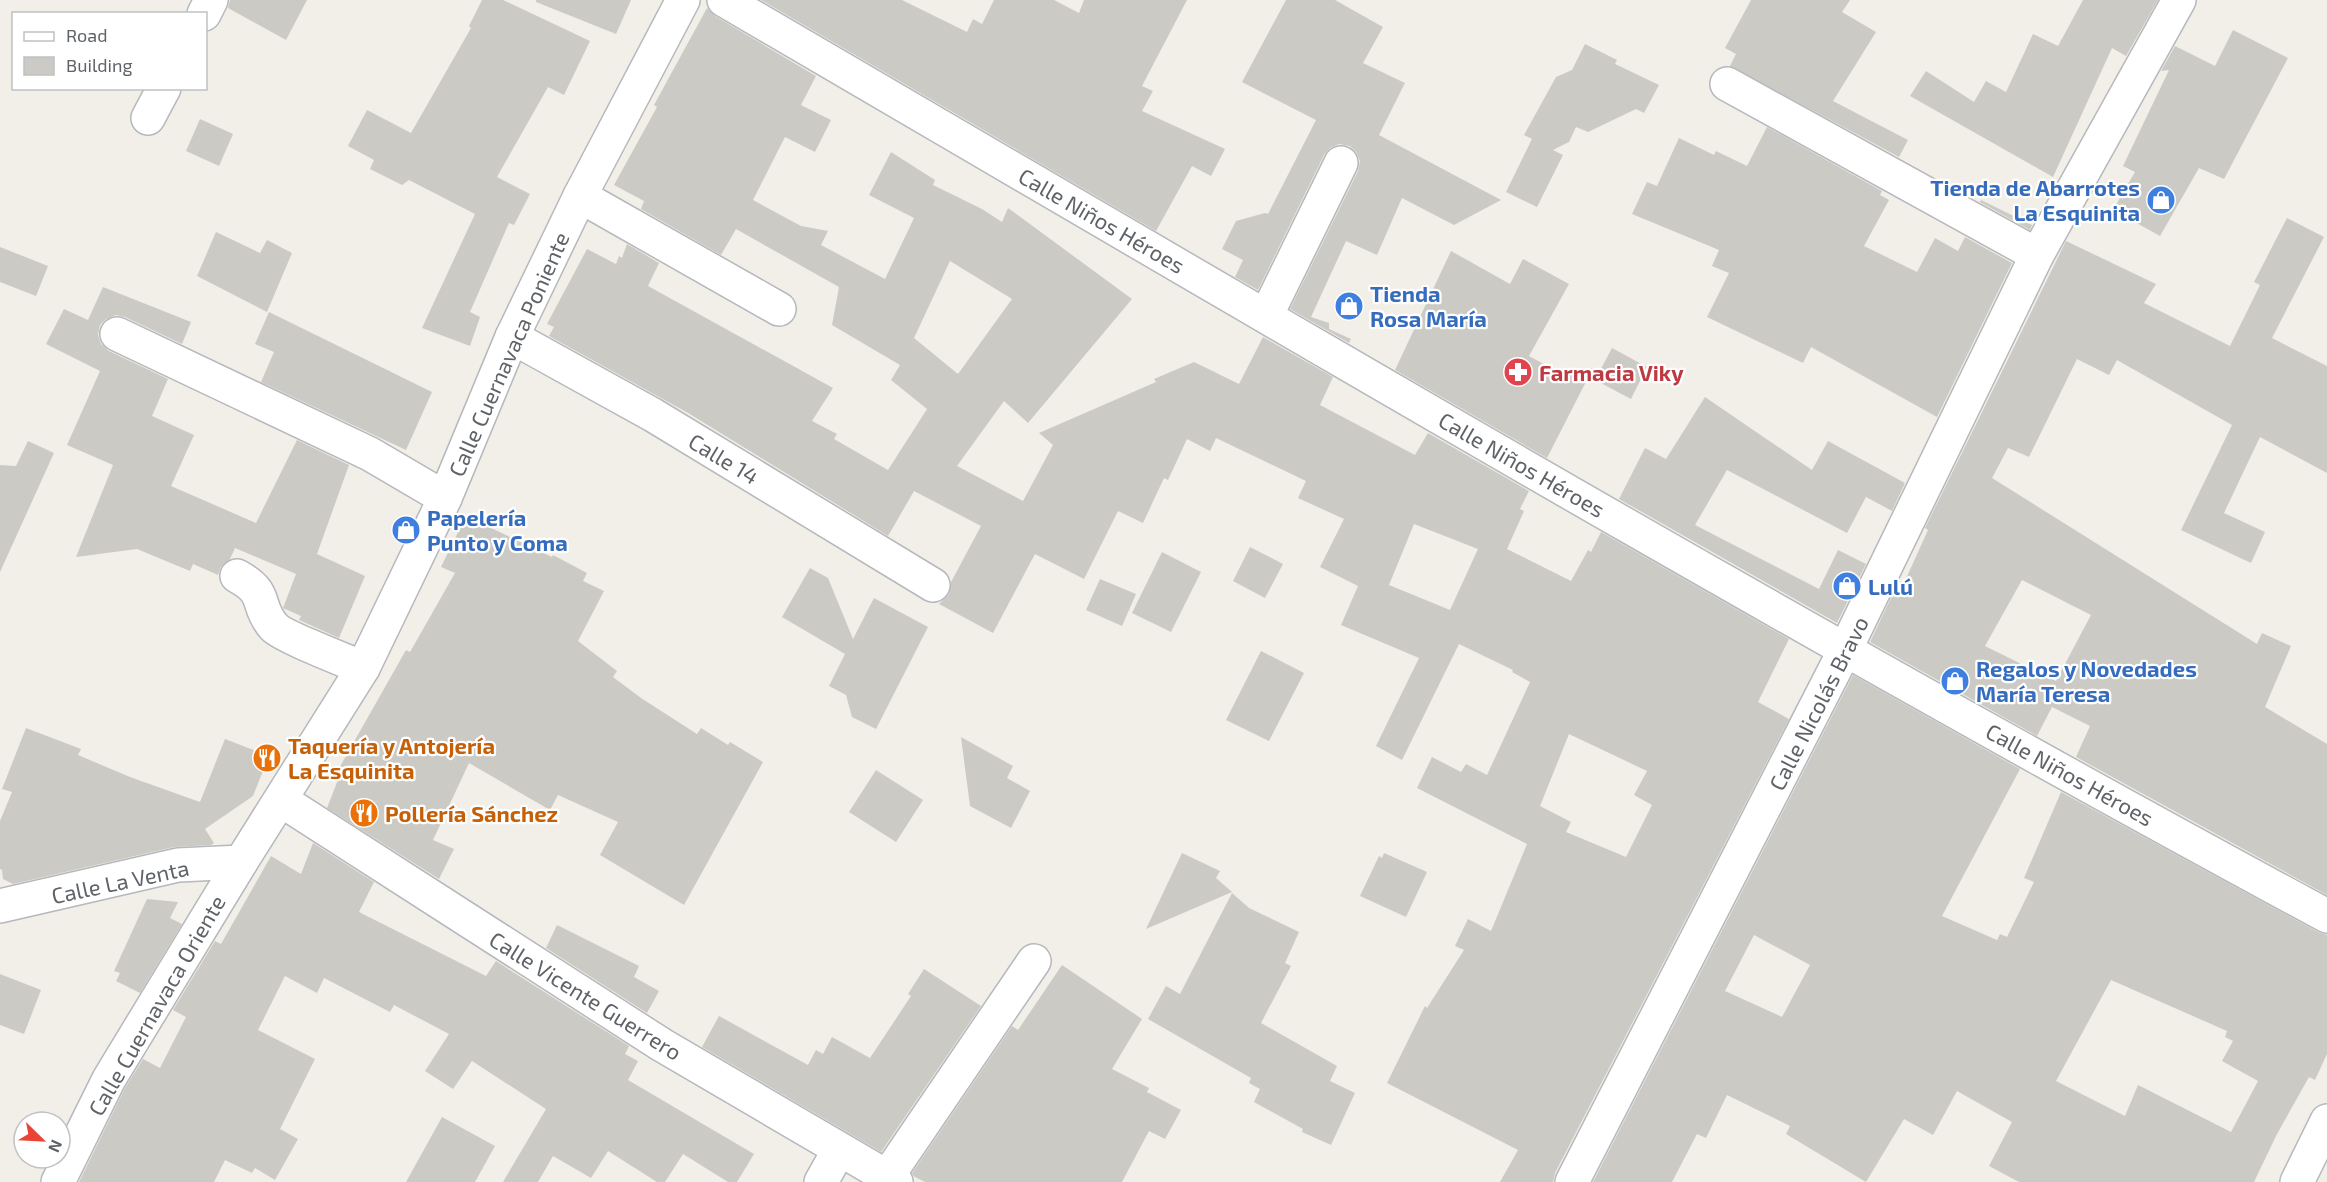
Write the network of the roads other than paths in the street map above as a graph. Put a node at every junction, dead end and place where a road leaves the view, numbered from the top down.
1 (683, 0) edge
2 (724, 0) edge
3 (2180, 0) edge
4 (1727, 84) dead end
5 (163, 90) edge
6 (148, 118) dead end
7 (1341, 163) dead end
8 (580, 196) junction
9 (2037, 255) junction
10 (779, 309) dead end
11 (1266, 316) junction
12 (117, 334) dead end
13 (512, 337) junction
14 (445, 498) junction
15 (237, 576) dead end
16 (933, 585) dead end
17 (1846, 648) junction
18 (363, 668) junction
19 (281, 800) junction
20 (241, 862) junction
21 (0, 906) edge
22 (2327, 916) edge
23 (1034, 961) dead end
24 (2327, 1122) edge
25 (839, 1150) junction
26 (892, 1179) edge
27 (58, 1182) edge
28 (821, 1182) edge
29 (1572, 1182) edge
30 (2297, 1182) edge

1 - 8 street, Calle Cuernavaca Poniente
2 - 11 street, Calle Niños Héroes
3 - 9 street, Calle Nicolás Bravo
4 - 9 street
5 - 6 street
7 - 11 street
8 - 10 street
8 - 13 street, Calle Cuernavaca Poniente
9 - 17 street, Calle Nicolás Bravo
11 - 17 street, Calle Niños Héroes
12 - 14 street
13 - 14 street, Calle Cuernavaca Poniente
13 - 16 street, Calle 14
14 - 18 street, Calle Cuernavaca Poniente
15 - 18 street
17 - 22 street, Calle Niños Héroes
17 - 29 street, Calle Nicolás Bravo
18 - 19 street, Calle Cuernavaca Poniente
19 - 20 street, Calle Cuernavaca Poniente
19 - 25 street, Calle Vicente Guerrero
20 - 21 street, Calle La Venta
20 - 27 street, Calle Cuernavaca Oriente
23 - 26 street
24 - 30 street
25 - 26 street, Calle Vicente Guerrero
25 - 28 street

